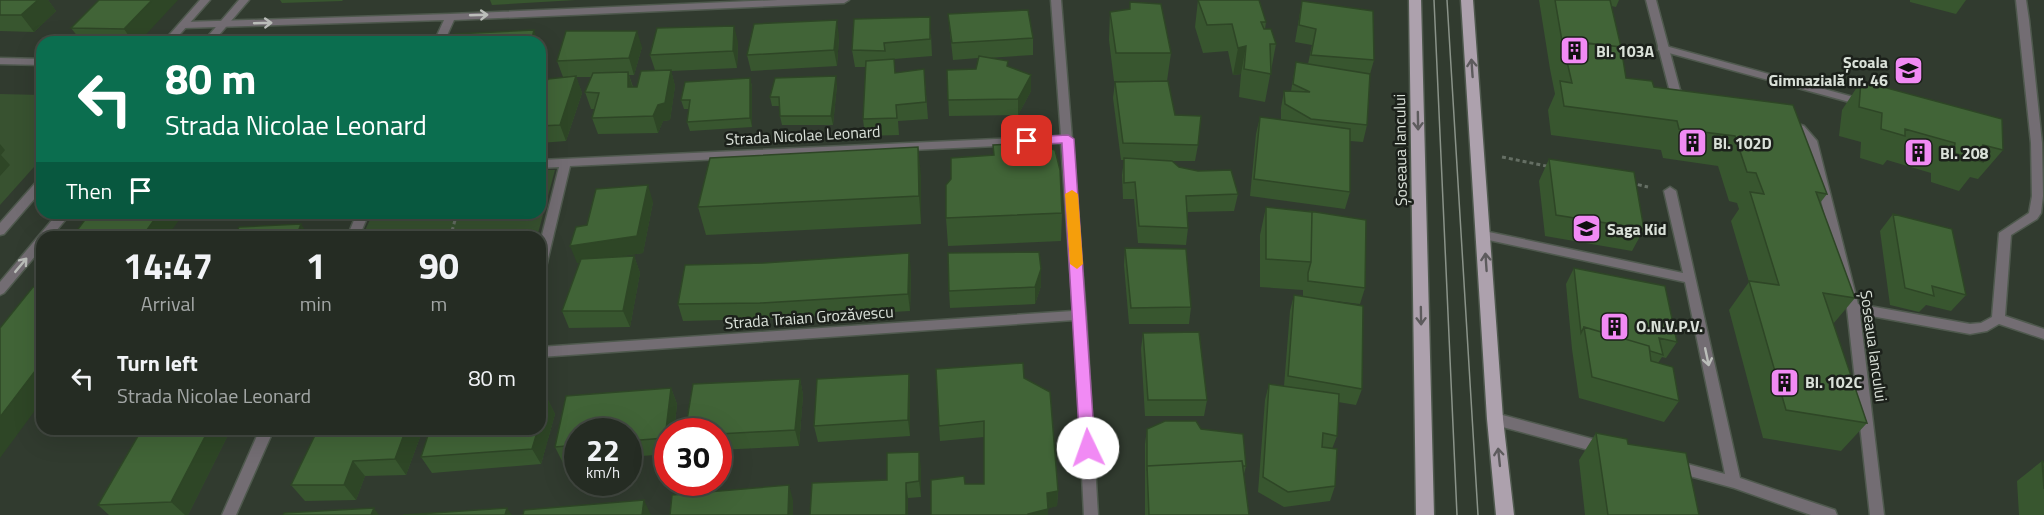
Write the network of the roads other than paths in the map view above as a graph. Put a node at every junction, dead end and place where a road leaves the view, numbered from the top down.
1 (205, 0) edge
2 (244, 0) edge
3 (844, 0) edge
4 (1056, 0) edge
5 (1415, 0) edge
6 (1467, 0) edge
7 (1651, 0) edge
8 (2021, 0) edge
9 (450, 17) junction
10 (223, 24) junction
11 (184, 25) junction
12 (174, 36) edge
13 (213, 36) edge
14 (442, 36) edge
15 (1662, 48) junction
16 (0, 62) edge
17 (36, 62) edge
18 (1701, 103) edge
19 (1878, 107) edge
20 (1785, 121) edge
21 (1068, 139) junction
22 (566, 162) junction
23 (546, 164) edge
24 (36, 190) edge
25 (1670, 191) road end
26 (59, 219) edge
27 (0, 231) edge
28 (49, 231) edge
29 (1484, 235) junction
30 (546, 243) edge
31 (36, 246) edge
32 (1690, 279) junction
33 (0, 290) edge
34 (1853, 308) junction
35 (1080, 315) junction
36 (1998, 319) junction
37 (2044, 334) edge
38 (546, 352) edge
39 (1495, 418) junction
40 (264, 435) edge
41 (1613, 451) edge
42 (1657, 462) edge
43 (1734, 482) junction
44 (229, 515) edge
45 (1091, 515) edge
46 (1425, 515) edge
47 (1505, 515) edge
48 (1830, 515) edge
49 (1877, 515) edge

1 - 11 street
2 - 10 street
9 -> 3 street
4 - 21 street
5 -> 46 main road, Șoseaua Iancului
29 -> 6 main road
7 - 15 street
8 - 36 street
10 -> 9 street
9 - 14 street
10 - 11 street
10 - 13 street
11 - 12 street
15 - 18 street
15 - 19 street
16 - 17 street
20 - 34 street, Șoseaua Iancului
21 - 22 street, Strada Nicolae Leonard
21 - 35 street
22 - 23 street, Strada Nicolae Leonard
22 - 30 street
24 - 27 street
25 - 32 street
26 - 28 street
29 - 32 street
39 -> 29 main road
33 -> 31 street
32 -> 43 street
34 - 36 street
34 - 49 street, Șoseaua Iancului
35 - 38 street, Strada Traian Grozăvescu
35 - 45 street
36 - 37 street
39 - 41 street
47 -> 39 main road
40 - 44 street
42 - 43 street
43 - 48 street

